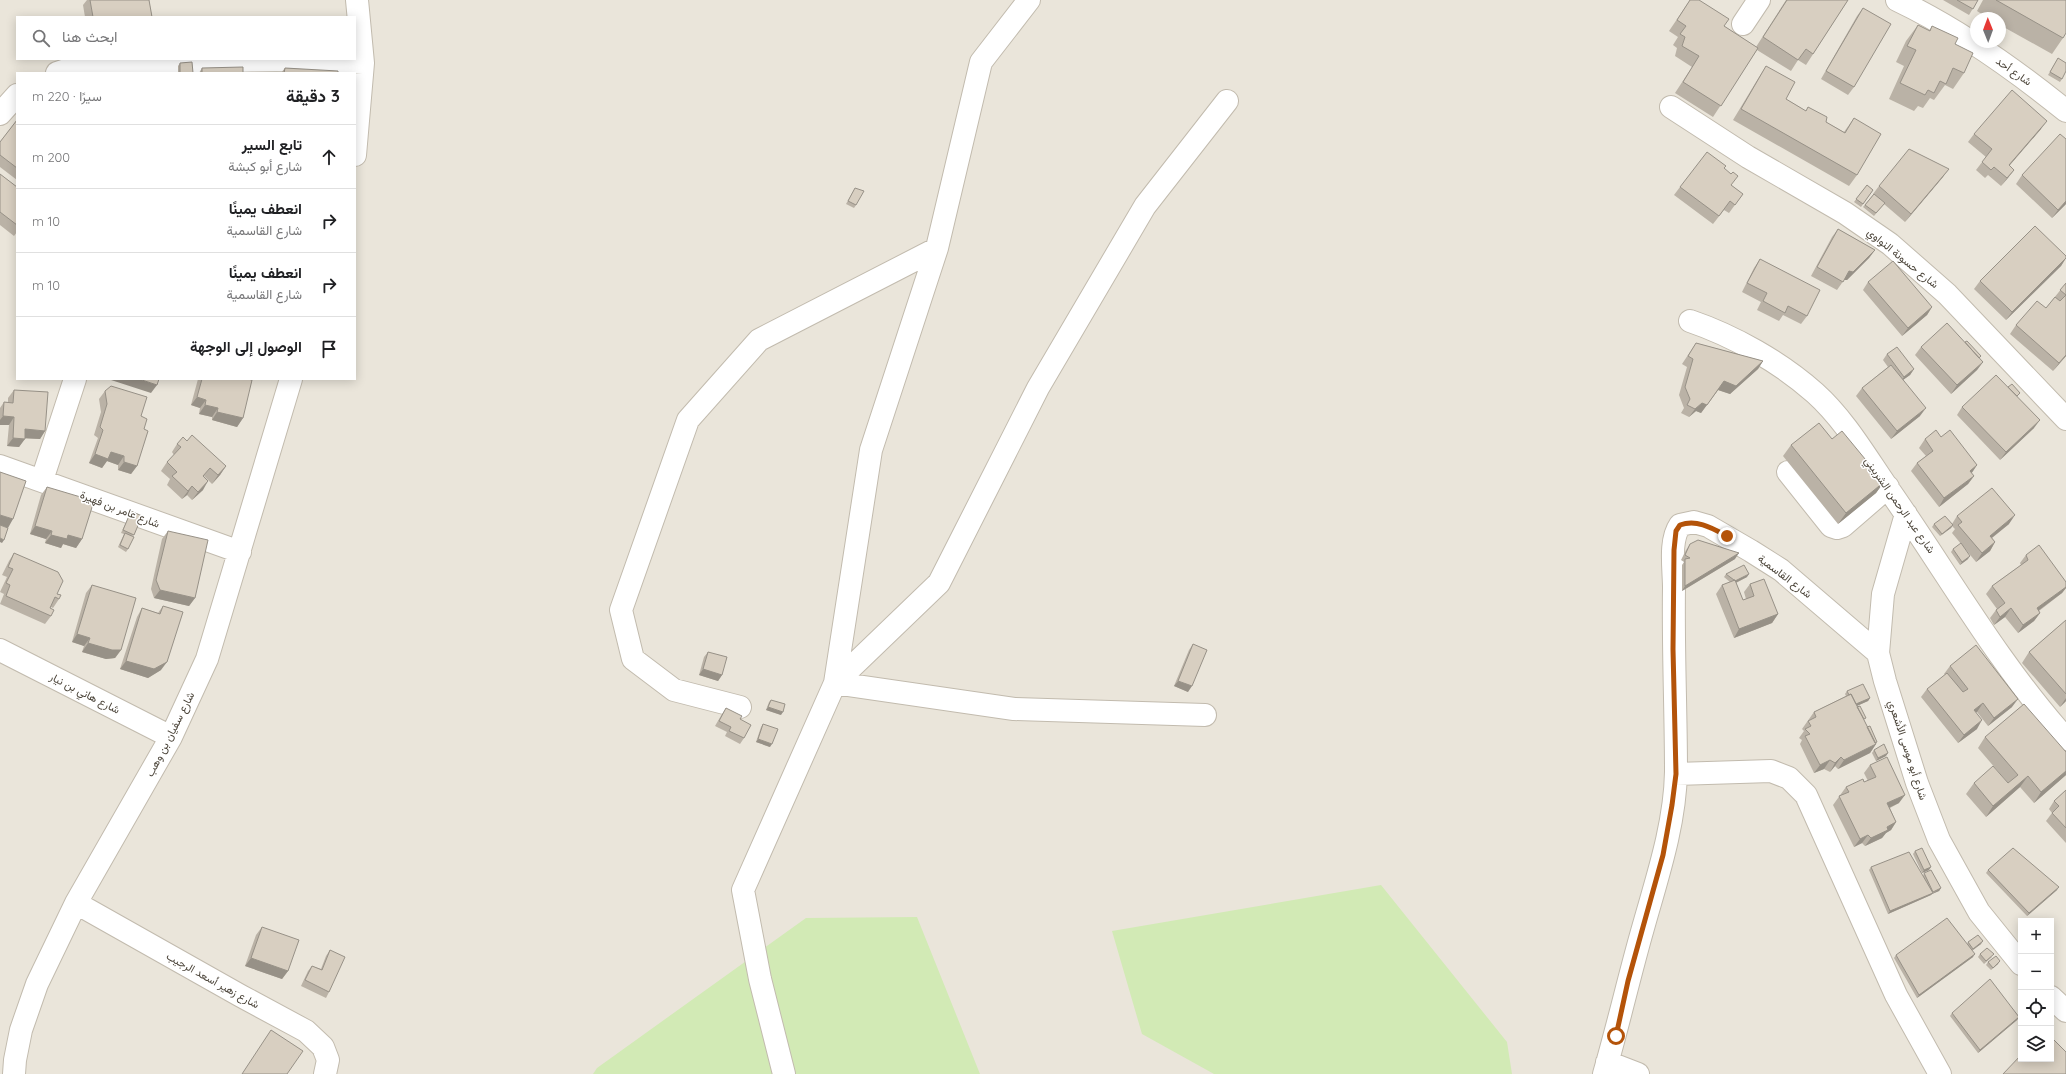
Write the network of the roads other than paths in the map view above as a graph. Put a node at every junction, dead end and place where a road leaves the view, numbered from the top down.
1 (357, 0) edge
2 (1028, 0) edge
3 (1759, 0) edge
4 (1897, 0) edge
5 (1743, 24) dead end
6 (253, 60) edge
7 (315, 60) edge
8 (363, 63) junction
9 (60, 72) edge
10 (16, 96) edge
11 (1227, 101) dead end
12 (1671, 107) dead end
13 (2066, 111) edge
14 (0, 114) edge
15 (356, 148) edge
16 (936, 249) junction
17 (1690, 321) dead end
18 (75, 380) edge
19 (291, 380) edge
20 (2066, 419) edge
21 (0, 466) edge
22 (1788, 472) dead end
23 (42, 480) junction
24 (1888, 487) junction
25 (1906, 514) junction
26 (240, 552) junction
27 (0, 650) edge
28 (1878, 653) junction
29 (835, 683) junction
30 (740, 707) dead end
31 (1205, 715) dead end
32 (2064, 731) edge
33 (171, 736) junction
34 (1676, 774) junction
35 (76, 903) junction
36 (2018, 960) edge
37 (2054, 1000) edge
38 (2066, 1011) edge
39 (1605, 1068) edge
40 (14, 1074) edge
41 (325, 1074) edge
42 (784, 1074) edge
43 (1638, 1074) edge
44 (1940, 1074) edge

1 - 8 street
2 - 16 street
3 - 5 street
4 - 13 street, شارع أحد
6 - 9 street
7 - 8 street
8 - 15 street
10 - 14 street
11 - 29 street
12 - 20 street, شارع حسونة النواوي
16 - 29 street
16 - 30 street
17 - 24 street, شارع عبد الرحمن الشربيني
18 - 23 street
19 - 26 street, شارع سفيان بن وهب
21 - 23 street, شارع عامر بن فهيرة
22 - 24 street
23 - 26 street, شارع عامر بن فهيرة
24 - 25 street, شارع عبد الرحمن الشربيني
25 - 28 street, شارع أبو موسى الأشعري
25 - 32 street, شارع عبد الرحمن الشربيني
26 - 33 street, شارع سفيان بن وهب
27 - 33 street, شارع هاني بن نيار
28 - 34 street, شارع القاسمية
28 - 36 street, شارع أبو موسى الأشعري
29 - 31 street
29 - 42 street
33 - 35 street, شارع سفيان بن وهب
34 - 39 street
34 - 44 street
35 - 40 street, شارع سفيان بن وهب
35 - 41 street, شارع زهير أسعد الرجيب
37 - 38 street
39 - 43 street

